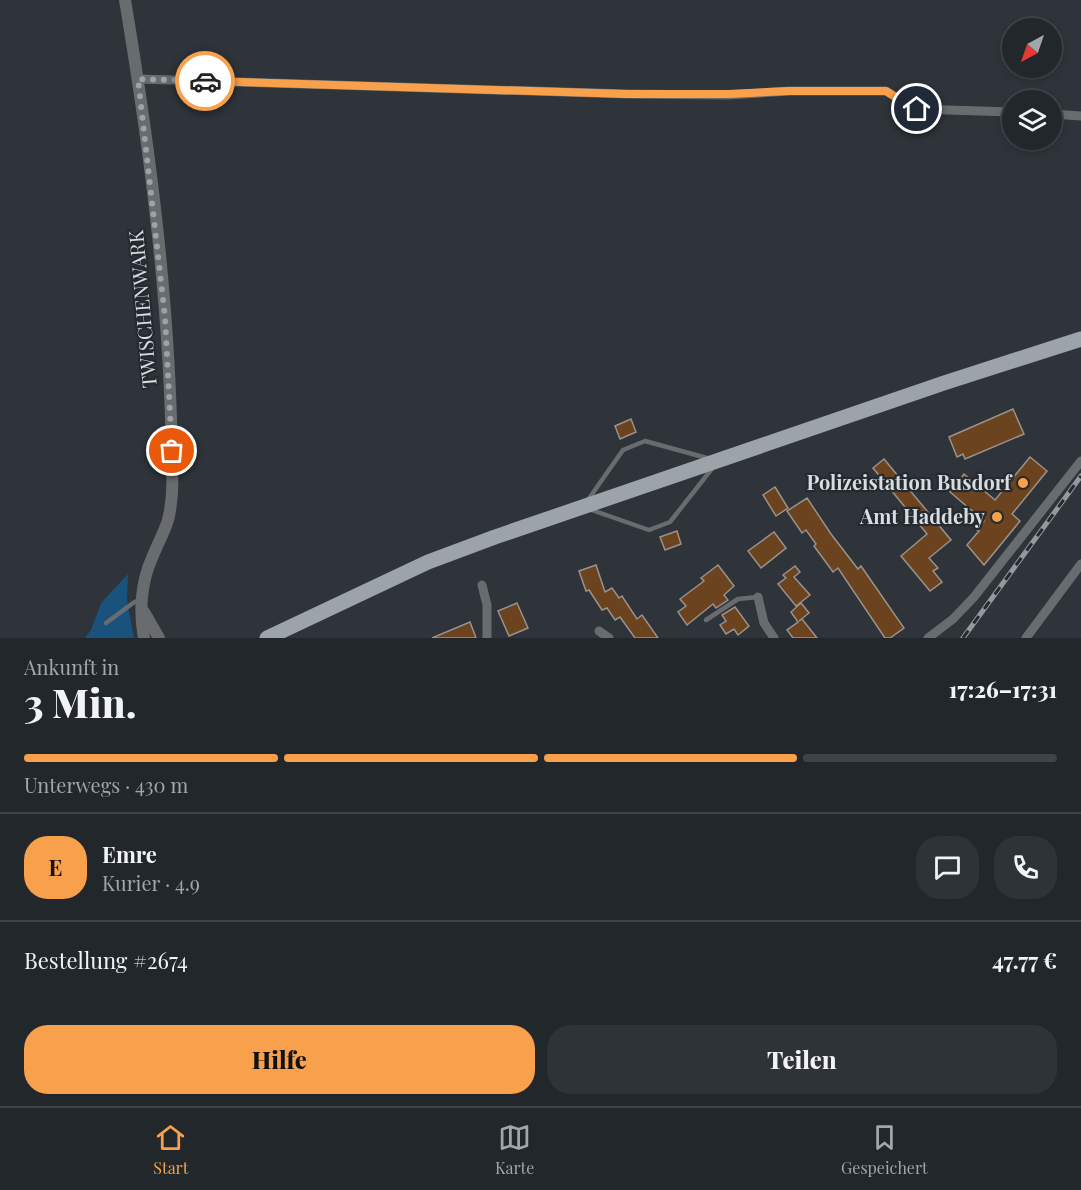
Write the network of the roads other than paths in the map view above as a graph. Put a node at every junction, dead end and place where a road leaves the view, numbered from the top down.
1 (125, 0) edge
2 (138, 79) junction
3 (1002, 112) edge
4 (1062, 115) edge
5 (1081, 116) edge
6 (1081, 339) edge
7 (718, 461) junction
8 (1081, 461) edge
9 (583, 507) junction
10 (1081, 564) edge
11 (482, 585) dead end
12 (758, 597) joint
13 (143, 606) junction
14 (706, 620) dead end
15 (106, 623) dead end
16 (599, 631) dead end
17 (144, 638) edge
18 (159, 638) edge
19 (267, 638) edge
20 (487, 638) edge
21 (609, 638) edge
22 (774, 638) edge
23 (928, 638) edge
24 (1026, 638) edge

1 - 2 street, TWISCHENWARK
2 - 3 street
2 - 13 street, TWISCHENWARK
4 - 5 street
6 - 7 main road
7 - 9 main road
7 - 9 lane
7 - 9 lane
8 - 23 street
9 - 19 main road
10 - 24 street
11 - 20 street
12 - 14 lane
12 - 22 street
13 - 15 lane
13 - 17 street, TWISCHENWARK
13 - 18 street
16 - 21 street

